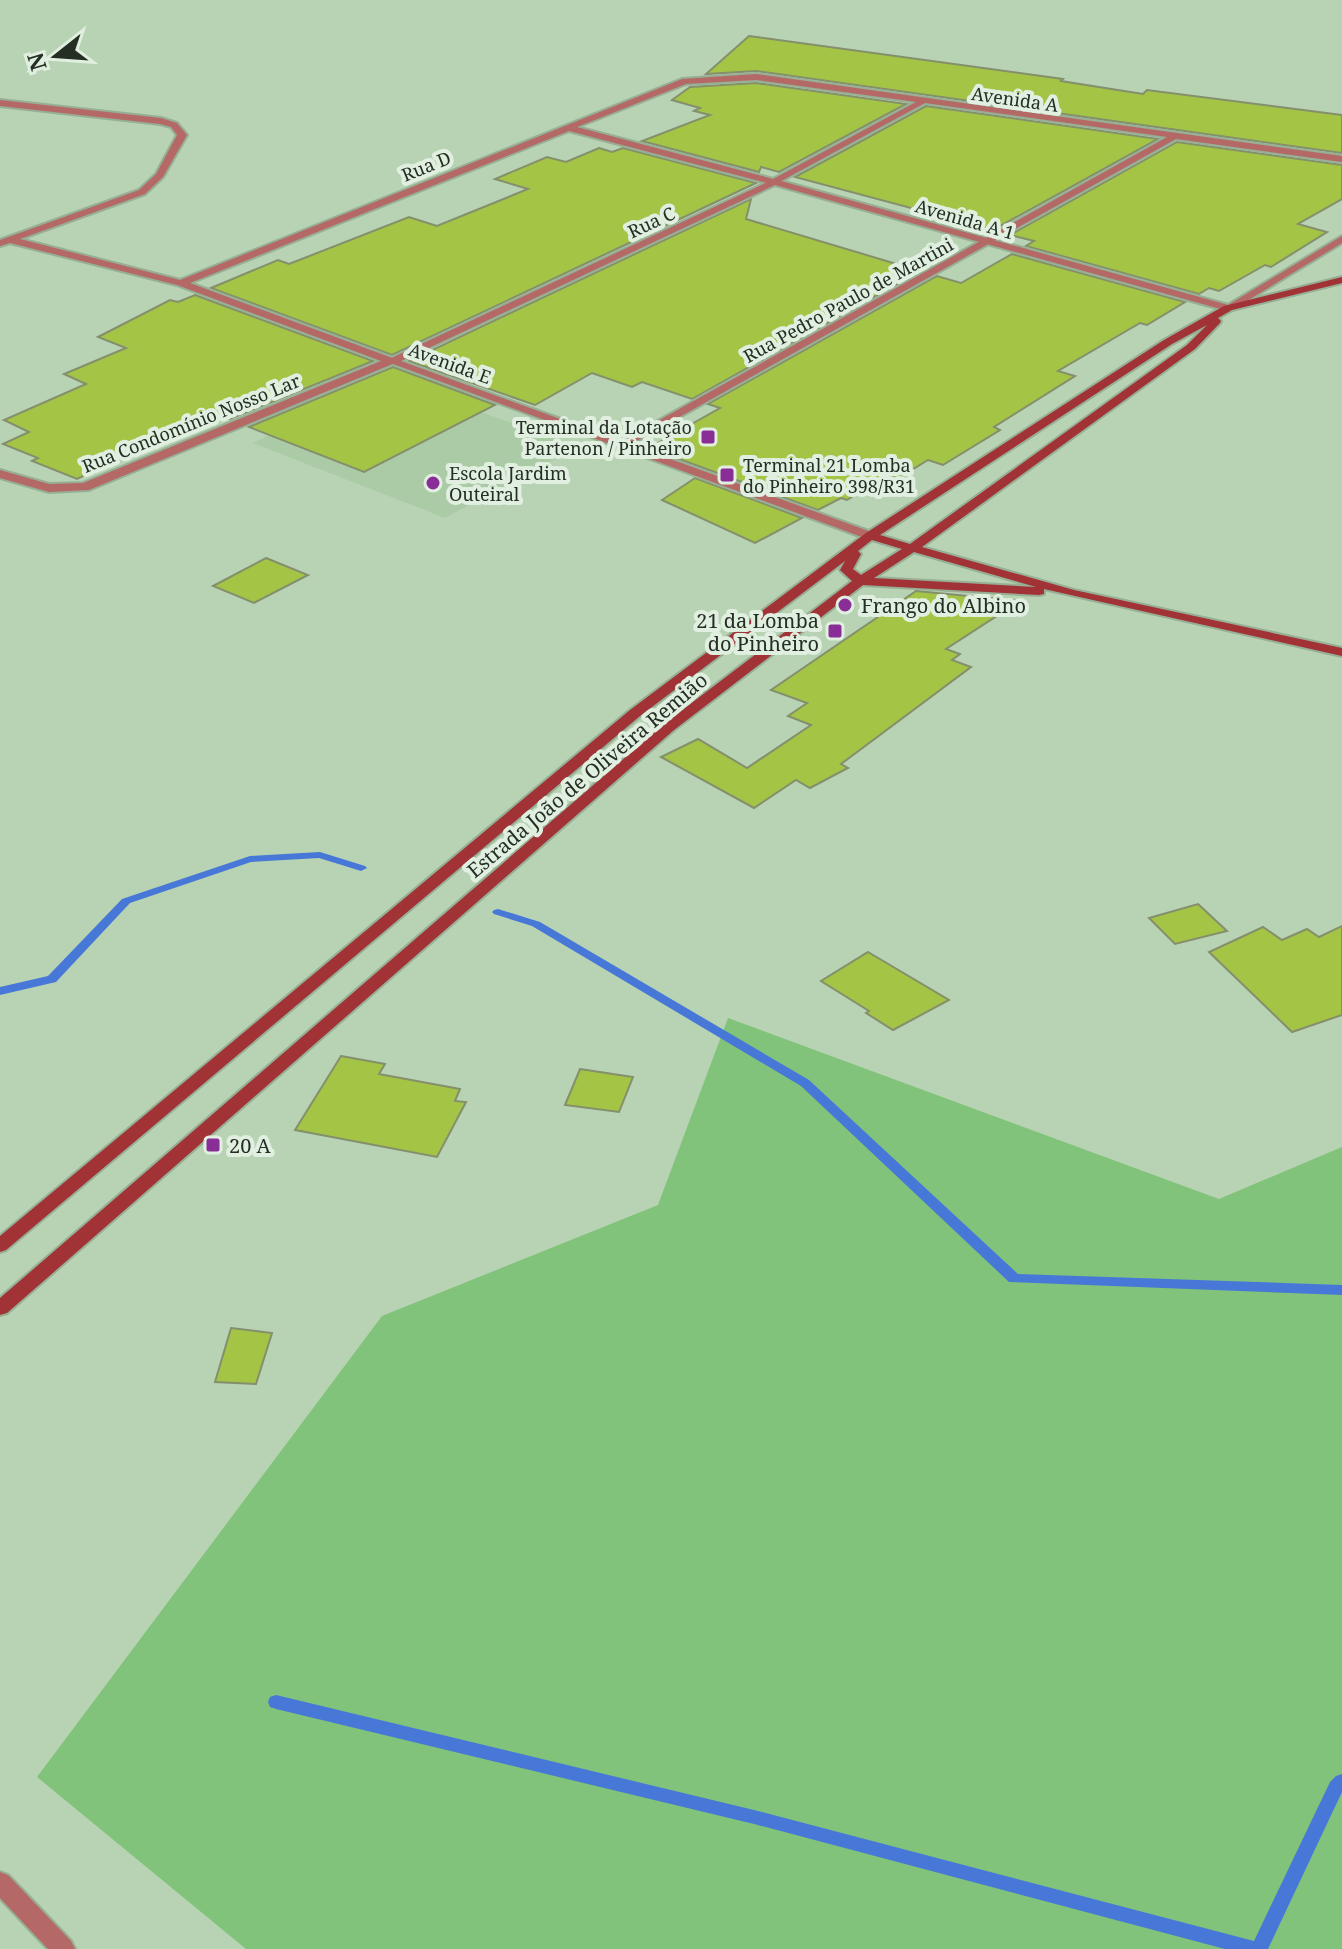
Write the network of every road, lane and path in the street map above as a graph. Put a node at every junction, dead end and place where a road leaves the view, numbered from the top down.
1 (685, 81) joint
2 (0, 103) edge
3 (921, 103) junction
4 (565, 127) junction
5 (1172, 138) junction
6 (1342, 159) edge
7 (774, 182) junction
8 (1342, 239) edge
9 (6, 242) edge
10 (988, 242) junction
11 (1342, 280) edge
12 (181, 283) junction
13 (1228, 308) junction
14 (391, 361) junction
15 (624, 444) junction
16 (0, 474) edge
17 (870, 536) junction
18 (911, 549) junction
19 (860, 581) junction
20 (1072, 593) junction
21 (1342, 652) edge
22 (0, 1246) edge
23 (0, 1308) edge
24 (0, 1882) edge
25 (63, 1949) edge

1 - 3 street, Avenida A
1 - 4 street, Rua D
2 - 9 street
3 - 5 street, Avenida A
3 - 7 street, Rua C
4 - 7 street, Avenida A 1
4 - 12 street, Rua D
5 - 6 street, Avenida A
5 - 10 street, Rua Pedro Paulo de Martini
7 - 10 street, Avenida A 1
7 - 14 street, Rua C
8 - 13 street
9 - 12 street, Avenida E
10 - 13 street, Avenida A 1
10 - 15 street, Rua Pedro Paulo de Martini
11 - 13 main road, Estrada João de Oliveira Remião
12 - 14 street, Avenida E
13 - 17 main road, Estrada João de Oliveira Remião
13 - 18 main road, Estrada João de Oliveira Remião
14 - 15 street, Avenida E
14 - 16 street, Rua Condomínio Nosso Lar
15 - 17 street, Avenida E
17 - 18 main road
17 - 19 main road
17 - 22 main road, Estrada João de Oliveira Remião
18 - 19 main road, Estrada João de Oliveira Remião
18 - 20 main road
19 - 20 main road
19 - 23 main road, Estrada João de Oliveira Remião
20 - 21 main road
24 - 25 street

